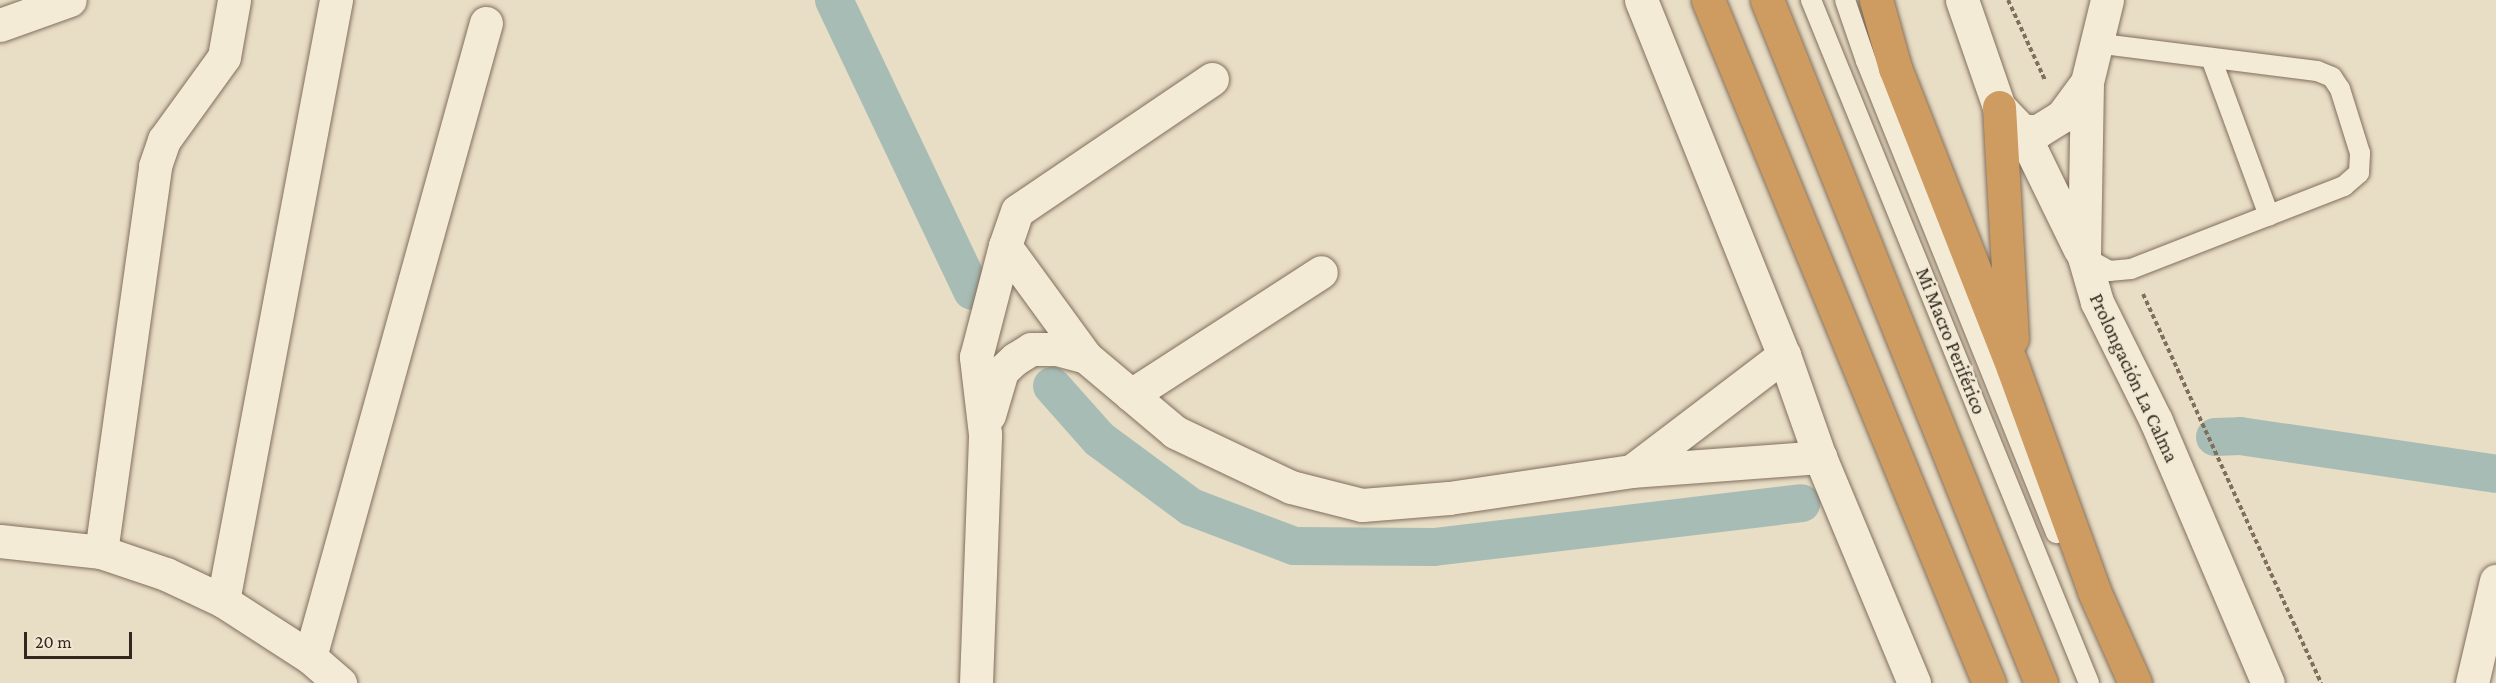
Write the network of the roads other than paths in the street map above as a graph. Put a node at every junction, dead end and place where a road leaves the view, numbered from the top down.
1 (70, 0) edge
2 (234, 0) edge
3 (336, 0) edge
4 (1641, 0) edge
5 (1708, 0) edge
6 (1767, 0) edge
7 (1811, 0) edge
8 (1845, 0) edge
9 (1876, 0) edge
10 (1962, 0) edge
11 (2107, 0) edge
12 (486, 23) dead end
13 (0, 25) edge
14 (2096, 43) junction
15 (2211, 58) junction
16 (1212, 79) dead end
17 (2087, 82) junction
18 (1999, 107) junction
19 (2022, 130) junction
20 (2269, 216) junction
21 (1005, 246) junction
22 (2084, 257) junction
23 (1321, 272) dead end
24 (1784, 355) junction
25 (1086, 357) junction
26 (2013, 368) junction
27 (1131, 395) junction
28 (985, 434) junction
29 (1820, 457) junction
30 (1631, 471) junction
31 (0, 541) edge
32 (101, 552) junction
33 (2496, 581) edge
34 (224, 601) junction
35 (310, 657) junction
36 (2261, 671) edge
37 (340, 683) edge
38 (976, 683) edge
39 (1914, 683) edge
40 (1989, 683) edge
41 (2042, 683) edge
42 (2089, 683) edge
43 (2117, 683) edge
44 (2135, 683) edge
45 (2472, 683) edge

1 - 13 street
2 - 32 street
3 - 34 street
4 - 24 street
5 - 40 highway
6 - 41 highway
7 - 42 lane, Mi Macro Periférico
8 - 43 lane, Mi Macro Periférico
9 - 26 highway
10 - 18 street
11 - 14 street, Prolongación La Calma
12 - 35 street
14 - 15 lane
14 - 17 street, Prolongación La Calma
15 - 20 lane
15 - 20 lane
16 - 21 street
17 - 19 street, Prolongación La Calma
17 - 22 street, Prolongación La Calma
18 - 19 street
18 - 26 highway
19 - 22 street
20 - 22 lane
21 - 25 street
21 - 28 street
22 - 36 street, Prolongación La Calma
23 - 27 street
24 - 29 street
24 - 30 street
25 - 27 street
25 - 28 street
26 - 44 highway
27 - 30 street
28 - 38 street
29 - 30 street
29 - 39 street
31 - 32 street
32 - 34 street
33 - 45 street
34 - 35 street
35 - 37 street

